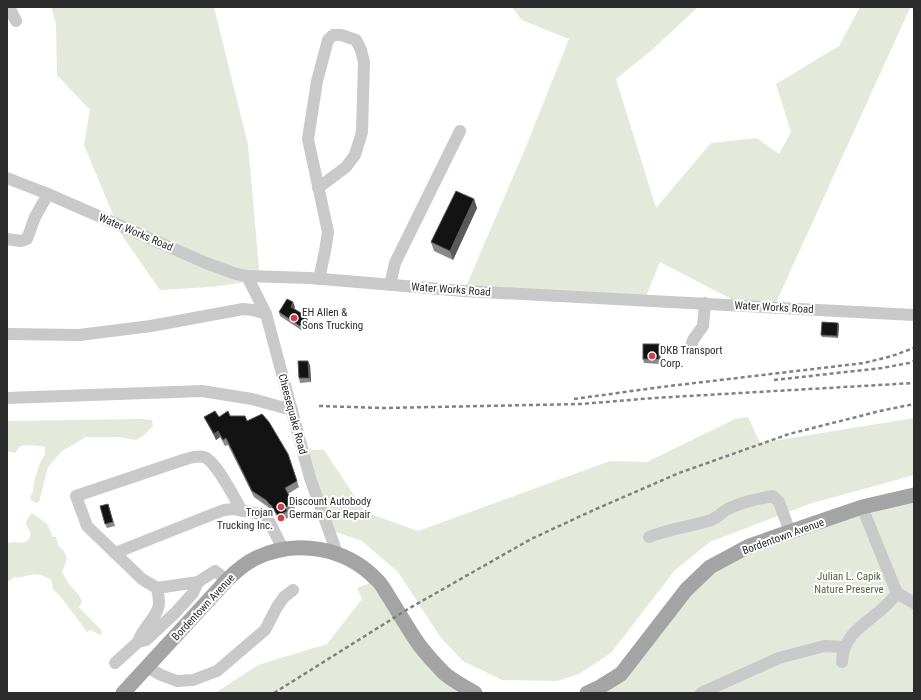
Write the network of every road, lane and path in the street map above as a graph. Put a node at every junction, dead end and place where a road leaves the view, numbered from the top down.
1 (8, 7) edge
2 (16, 21) dead end
3 (460, 131) dead end
4 (7, 178) edge
5 (318, 188) junction
6 (48, 194) junction
7 (7, 239) edge
8 (247, 276) junction
9 (319, 279) junction
10 (390, 285) junction
11 (705, 304) junction
12 (266, 314) junction
13 (914, 315) edge
14 (7, 334) edge
15 (691, 347) dead end
16 (7, 398) edge
17 (292, 410) junction
18 (914, 495) edge
19 (862, 508) junction
20 (242, 511) junction
21 (790, 532) junction
22 (649, 537) dead end
23 (283, 548) junction
24 (115, 553) junction
25 (337, 553) junction
26 (226, 580) junction
27 (198, 582) junction
28 (157, 588) junction
29 (293, 590) dead end
30 (897, 593) junction
31 (914, 604) edge
32 (138, 642) junction
33 (845, 647) junction
34 (842, 662) dead end
35 (116, 664) dead end
36 (147, 667) junction
37 (123, 693) edge
38 (475, 693) edge
39 (587, 693) edge
40 (701, 693) edge

1 - 2 street
3 - 10 street
4 - 6 street, Water Works Road
5 - 5 street
5 - 9 street
6 - 7 street
6 - 8 street, Water Works Road
8 - 9 street, Water Works Road
8 - 12 street, Cheesequake Road
9 - 10 street, Water Works Road
10 - 11 street, Water Works Road
11 - 13 street, Water Works Road
11 - 15 street
12 - 14 street
12 - 17 street, Cheesequake Road
16 - 17 street
17 - 25 street, Cheesequake Road
18 - 19 main road, Bordentown Avenue
19 - 21 main road, Bordentown Avenue
19 - 30 street
20 - 23 street
20 - 24 street
20 - 24 street
21 - 22 street
21 - 39 main road, Bordentown Avenue
23 - 25 main road, Bordentown Avenue
23 - 26 main road, Bordentown Avenue
24 - 28 street
25 - 38 main road, Bordentown Avenue
26 - 27 street
26 - 36 main road, Bordentown Avenue
27 - 28 street
27 - 32 street
28 - 32 street
29 - 36 street
30 - 31 street
30 - 33 street
32 - 35 street
33 - 34 street
33 - 40 street
36 - 37 main road, Bordentown Avenue

